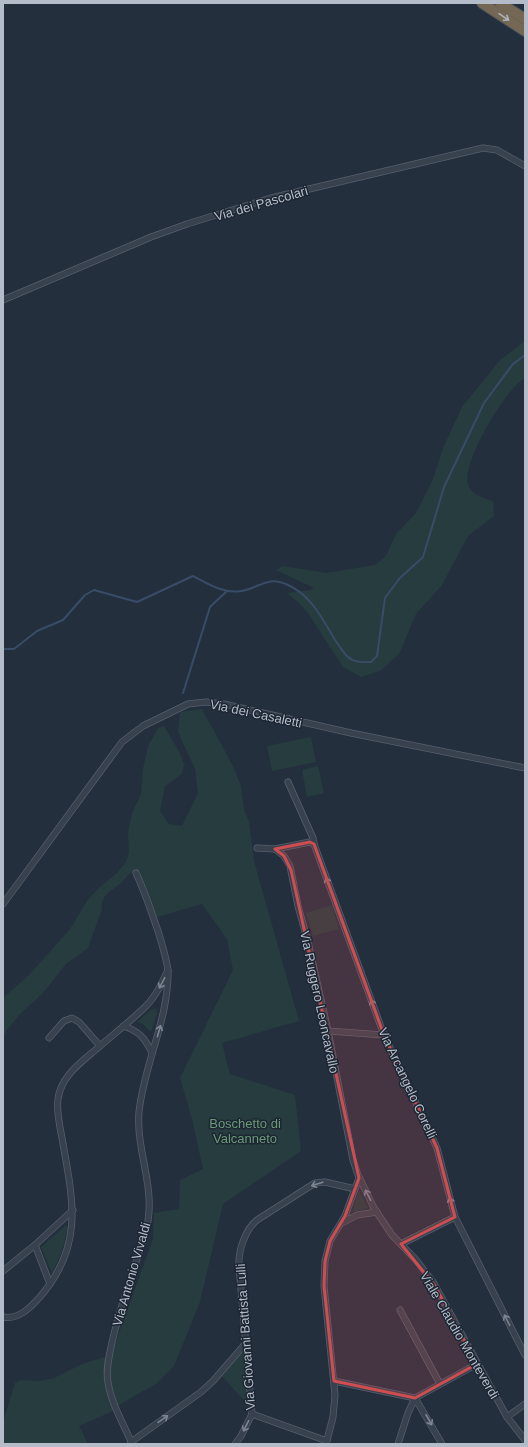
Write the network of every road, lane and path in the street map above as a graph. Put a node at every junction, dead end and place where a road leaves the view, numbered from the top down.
1 (482, 3) edge
2 (500, 3) edge
3 (525, 19) edge
4 (525, 31) edge
5 (525, 166) edge
6 (3, 300) edge
7 (525, 768) edge
8 (288, 782) dead end
9 (314, 844) junction
10 (257, 848) dead end
11 (275, 849) junction
12 (136, 873) dead end
13 (3, 904) edge
14 (168, 970) junction
15 (123, 1026) junction
16 (328, 1031) junction
17 (384, 1036) junction
18 (49, 1038) dead end
19 (100, 1046) junction
20 (152, 1053) junction
21 (359, 1178) junction
22 (355, 1189) junction
23 (73, 1210) junction
24 (377, 1212) junction
25 (455, 1217) junction
26 (342, 1223) junction
27 (401, 1244) junction
28 (34, 1245) junction
29 (3, 1270) edge
30 (50, 1284) junction
31 (400, 1310) dead end
32 (3, 1317) edge
33 (246, 1343) junction
34 (525, 1355) edge
35 (477, 1364) junction
36 (334, 1381) junction
37 (440, 1384) junction
38 (415, 1398) junction
39 (525, 1404) edge
40 (252, 1414) junction
41 (507, 1417) junction
42 (525, 1440) edge
43 (326, 1442) edge
44 (132, 1443) edge
45 (235, 1444) edge
46 (398, 1444) edge
47 (442, 1444) edge

1 -> 4 highway
2 - 3 highway
5 - 6 street, Via dei Pascolari
7 - 13 street, Via dei Casaletti
8 - 9 street, Via Arcangelo Corelli
9 - 11 street
17 -> 9 street, Via Arcangelo Corelli
10 - 11 street
11 - 16 street, Via Ruggero Leoncavallo
12 - 14 street
14 -> 15 street
20 -> 14 street, Via Antonio Vivaldi
15 - 19 street
15 - 20 street
16 - 17 street
16 - 21 street, Via Ruggero Leoncavallo
25 -> 17 street, Via Arcangelo Corelli
18 - 19 street
19 - 23 street
20 - 44 street, Via Antonio Vivaldi
21 - 22 street
24 -> 21 street, Via Ruggero Leoncavallo
22 - 26 street
22 -> 33 street, Via Giovanni Battista Lulli
23 - 28 street
23 - 30 street
24 - 26 street
24 - 27 street, Viale Claudio Monteverdi
25 - 27 street
34 -> 25 street, Via Arcangelo Corelli
26 - 36 street
27 - 35 street, Viale Claudio Monteverdi
28 - 29 street
28 - 30 street
30 - 32 street
31 - 37 street
33 - 40 street, Via Giovanni Battista Lulli
44 -> 33 street
35 - 37 street
35 - 41 street, Viale Claudio Monteverdi
36 - 38 street
36 - 43 street
37 - 38 street
38 - 46 street
38 -> 47 street
39 - 41 street
40 - 43 street
40 -> 45 street, Via Giovanni Battista Lulli
41 - 42 street, Viale Claudio Monteverdi

